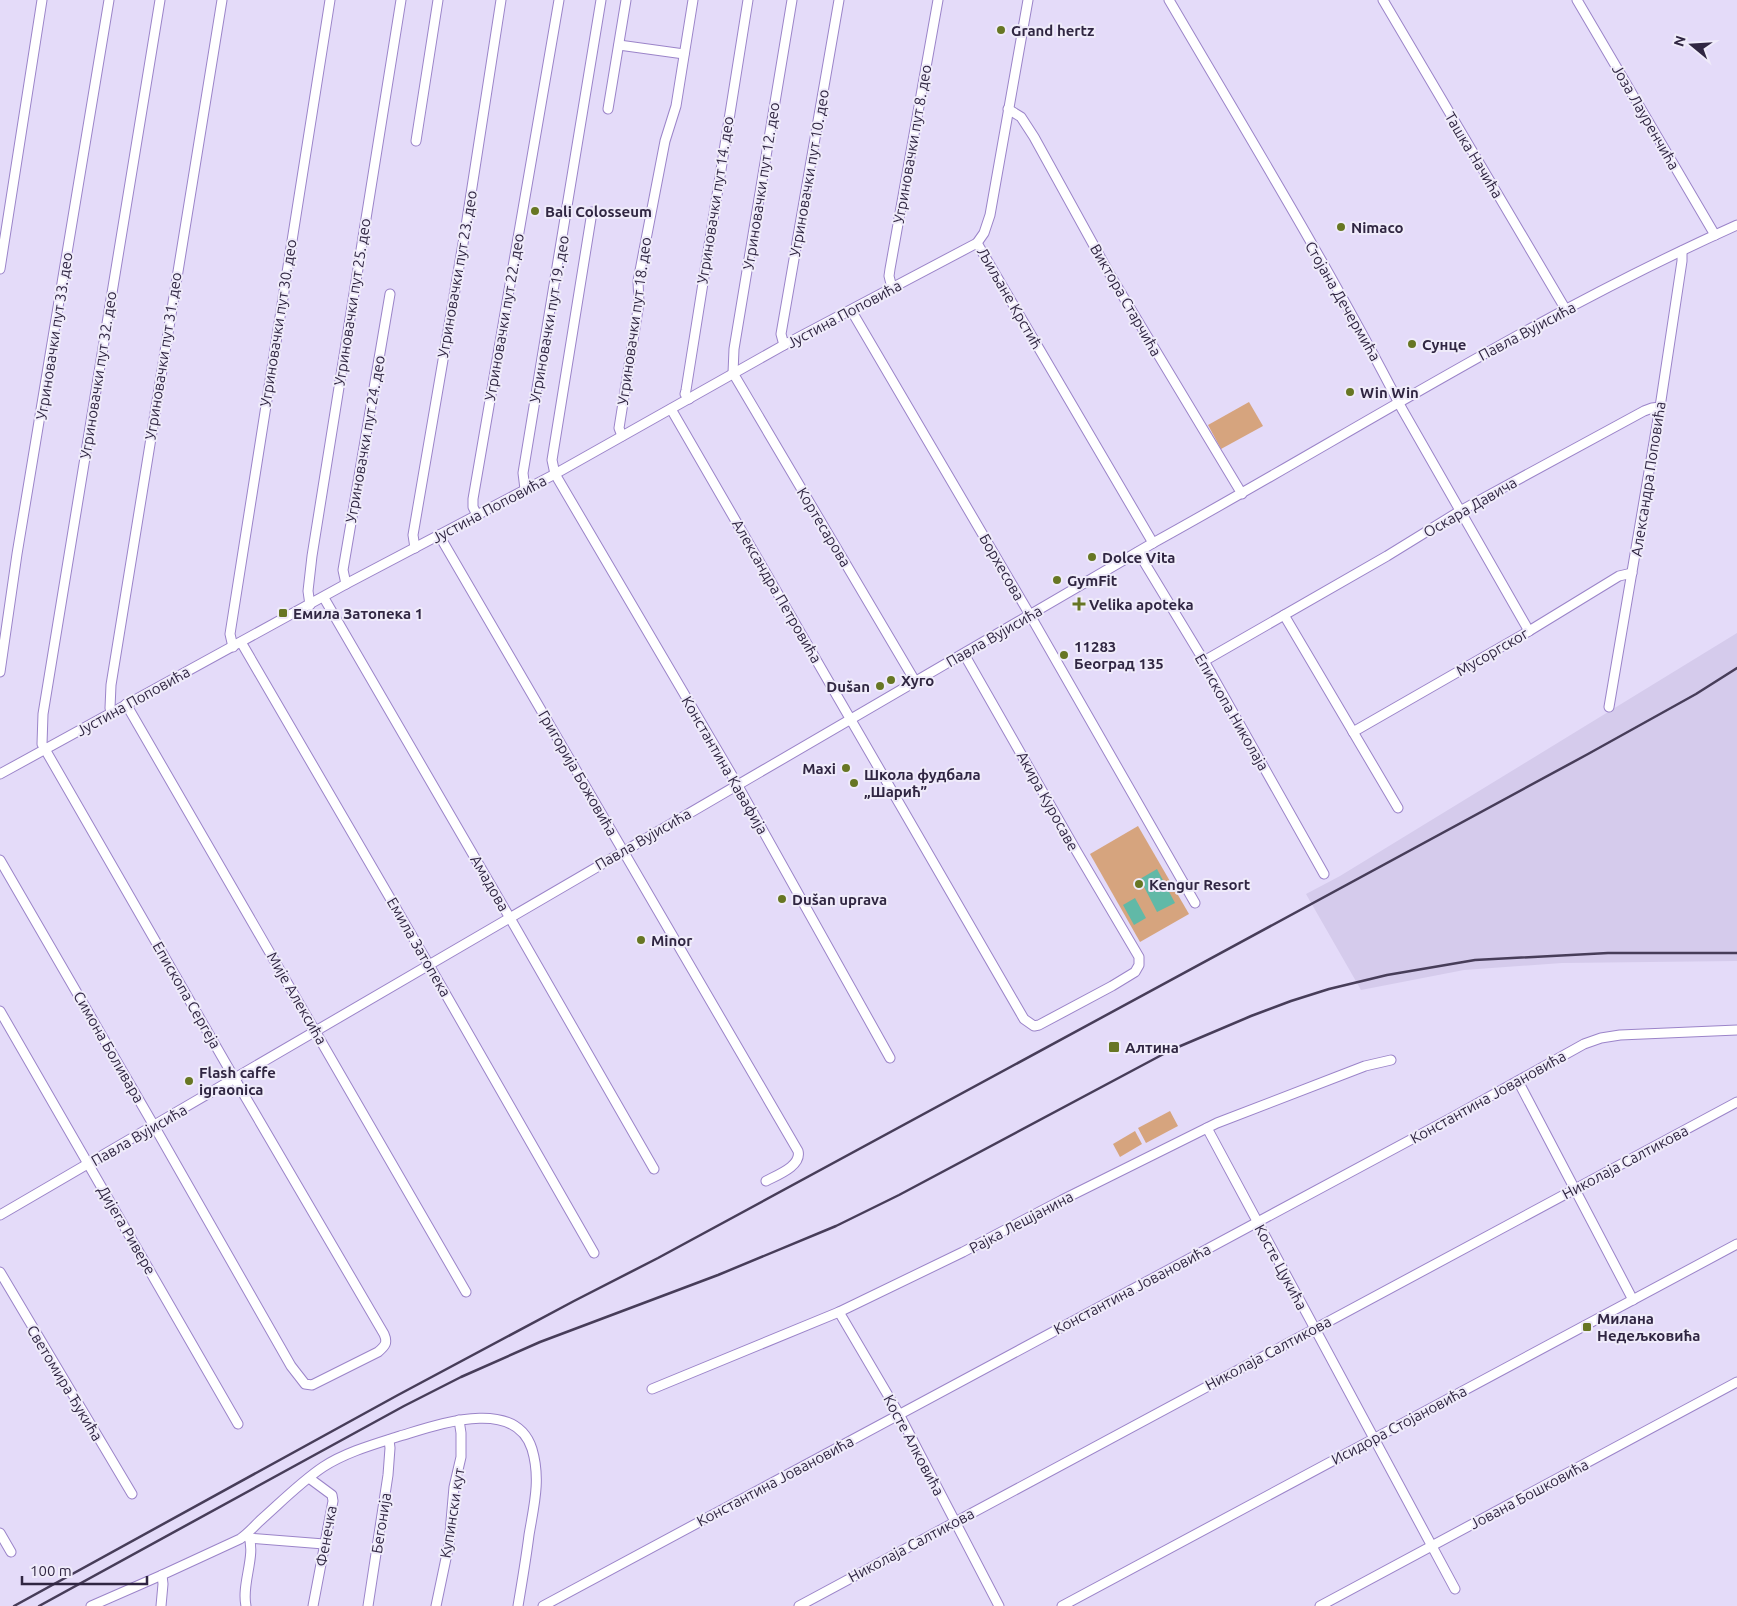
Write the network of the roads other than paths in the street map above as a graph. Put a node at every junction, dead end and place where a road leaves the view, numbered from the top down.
1 (42, 0) edge
2 (109, 0) edge
3 (160, 0) edge
4 (222, 0) edge
5 (330, 0) edge
6 (401, 0) edge
7 (438, 0) edge
8 (501, 0) edge
9 (559, 0) edge
10 (601, 0) edge
11 (626, 0) edge
12 (693, 0) edge
13 (748, 0) edge
14 (792, 0) edge
15 (839, 0) edge
16 (938, 0) edge
17 (1028, 0) edge
18 (1168, 0) edge
19 (1383, 0) edge
20 (1577, 0) edge
21 (619, 45) junction
22 (684, 54) junction
23 (608, 108) dead end
24 (1008, 109) junction
25 (416, 141) dead end
26 (592, 212) dead end
27 (1737, 225) edge
28 (1715, 235) junction
29 (977, 242) junction
30 (1682, 251) junction
31 (0, 270) edge
32 (892, 288) junction
33 (390, 294) dead end
34 (851, 310) junction
35 (1566, 310) junction
36 (784, 345) junction
37 (733, 373) junction
38 (689, 399) junction
39 (1398, 402) junction
40 (1660, 408) junction
41 (671, 409) junction
42 (622, 436) junction
43 (555, 474) junction
44 (526, 489) junction
45 (1242, 494) junction
46 (1460, 511) junction
47 (477, 515) junction
48 (439, 535) junction
49 (1153, 543) junction
50 (414, 548) junction
51 (1138, 552) junction
52 (1632, 573) junction
53 (346, 584) junction
54 (324, 598) junction
55 (310, 605) junction
56 (1030, 615) junction
57 (1284, 615) junction
58 (1529, 631) junction
59 (241, 642) junction
60 (233, 646) junction
61 (964, 654) junction
62 (1204, 661) junction
63 (0, 672) edge
64 (915, 681) junction
65 (126, 704) junction
66 (1609, 708) dead end
67 (111, 712) junction
68 (851, 719) junction
69 (1353, 732) junction
70 (44, 750) junction
71 (0, 774) edge
72 (738, 785) junction
73 (1398, 808) dead end
74 (624, 850) junction
75 (0, 860) edge
76 (1324, 874) dead end
77 (1195, 903) dead end
78 (510, 918) junction
79 (1133, 947) joint
80 (429, 965) junction
81 (0, 1011) edge
82 (1737, 1030) edge
83 (316, 1031) junction
84 (890, 1058) dead end
85 (1391, 1060) dead end
86 (235, 1078) junction
87 (1518, 1081) junction
88 (1737, 1102) edge
89 (154, 1126) junction
90 (1207, 1128) junction
91 (89, 1164) junction
92 (654, 1169) dead end
93 (766, 1181) dead end
94 (1575, 1189) junction
95 (0, 1215) edge
96 (1257, 1222) junction
97 (1737, 1244) edge
98 (594, 1253) dead end
99 (0, 1272) edge
100 (466, 1292) dead end
101 (1633, 1300) junction
102 (839, 1312) junction
103 (1314, 1329) junction
104 (386, 1344) joint
105 (1737, 1382) edge
106 (652, 1389) dead end
107 (899, 1414) junction
108 (460, 1420) junction
109 (238, 1424) dead end
110 (1373, 1439) junction
111 (389, 1440) junction
112 (309, 1478) junction
113 (132, 1494) dead end
114 (954, 1522) junction
115 (0, 1533) edge
116 (248, 1536) junction
117 (324, 1544) junction
118 (1431, 1546) junction
119 (11, 1552) dead end
120 (162, 1575) junction
121 (1455, 1589) dead end
122 (91, 1606) edge
123 (161, 1606) edge
124 (246, 1606) edge
125 (314, 1606) edge
126 (368, 1606) edge
127 (436, 1606) edge
128 (518, 1606) edge
129 (543, 1606) edge
130 (799, 1606) edge
131 (999, 1606) edge
132 (1062, 1606) edge
133 (1320, 1606) edge

1 - 31 street
2 - 63 street, Угриновачки пут 33. део
3 - 70 street, Угриновачки пут 32. део
4 - 67 street, Угриновачки пут 31. део
5 - 60 street, Угриновачки пут 30. део
6 - 55 street, Угриновачки пут 25. део
7 - 25 street
8 - 50 street, Угриновачки пут 23. део
9 - 47 street, Угриновачки пут 22. део
10 - 44 street, Угриновачки пут 19. део
11 - 21 street
12 - 22 street, Угриновачки пут 18. део
13 - 38 street, Угриновачки пут 14. део
14 - 37 street, Угриновачки пут 12. део
15 - 36 street, Угриновачки пут 10. део
16 - 32 street, Угриновачки пут 8. део
17 - 24 street, Љиљане Крстић
18 - 39 street, Стојана Дечермића
19 - 35 street, Ташка Начића
20 - 28 street, Јоза Лауренчића
21 - 22 street
21 - 23 street
22 - 42 street, Угриновачки пут 18. део
24 - 29 street, Љиљане Крстић
24 - 45 street, Виктора Старчића
26 - 43 street
27 - 28 street, Павла Вујисића
28 - 30 street, Павла Вујисића
29 - 32 street, Јустина Поповића
29 - 49 street, Љиљане Крстић
30 - 35 street, Павла Вујисића
30 - 40 street, Александра Поповића
32 - 34 street, Јустина Поповића
33 - 53 street, Угриновачки пут 24. део
34 - 36 street, Јустина Поповића
34 - 56 street, Борхесова
35 - 39 street, Павла Вујисића
36 - 37 street, Јустина Поповића
37 - 38 street, Јустина Поповића
37 - 64 street, Кортесарова
38 - 41 street, Јустина Поповића
39 - 45 street, Павла Вујисића
39 - 46 street, Стојана Дечермића
40 - 46 street, Оскара Давича
40 - 52 street, Александра Поповића
41 - 42 street, Јустина Поповића
41 - 68 street, Александра Петровића
42 - 43 street, Јустина Поповића
43 - 44 street, Јустина Поповића
43 - 72 street, Константина Кавафија
44 - 47 street, Јустина Поповића
45 - 49 street, Павла Вујисића
46 - 57 street, Оскара Давича
46 - 58 street, Стојана Дечермића
47 - 48 street, Јустина Поповића
48 - 50 street, Јустина Поповића
48 - 74 street, Григорија Божовића
49 - 51 street, Павла Вујисића
50 - 53 street, Јустина Поповића
51 - 56 street, Павла Вујисића
51 - 62 street, Епископа Николаја
52 - 58 street, Мусоргског
52 - 66 street, Александра Поповића
53 - 54 street, Јустина Поповића
54 - 55 street, Јустина Поповића
54 - 78 street, Амадова
55 - 59 street, Јустина Поповића
56 - 61 street, Павла Вујисића
56 - 77 street, Борхесова
57 - 62 street, Оскара Давича
57 - 69 street
58 - 69 street, Мусоргског
59 - 60 street, Јустина Поповића
59 - 80 street, Емила Затопека
60 - 65 street, Јустина Поповића
61 - 64 street, Павла Вујисића
61 - 79 street, Акира Куросаве
62 - 76 street, Епископа Николаја
64 - 68 street, Павла Вујисића
65 - 67 street, Јустина Поповића
65 - 83 street, Мије Алексића
67 - 70 street, Јустина Поповића
68 - 72 street, Павла Вујисића
68 - 79 street, Александра Петровића
69 - 73 street
70 - 71 street, Јустина Поповића
70 - 86 street, Епископа Сергеја
72 - 74 street, Павла Вујисића
72 - 84 street, Константина Кавафија
74 - 78 street, Павла Вујисића
74 - 93 street, Григорија Божовића
75 - 89 street, Симона Боливара
78 - 80 street, Павла Вујисића
78 - 92 street, Амадова
80 - 83 street, Павла Вујисића
80 - 98 street, Емила Затопека
81 - 91 street, Дијега Ривере
82 - 87 street, Константина Јовановића
83 - 86 street, Павла Вујисића
83 - 100 street, Мије Алексића
85 - 90 street, Рајка Лешјанина
86 - 89 street, Павла Вујисића
86 - 104 street, Епископа Сергеја
87 - 94 street
87 - 96 street, Константина Јовановића
88 - 94 street, Николаја Салтикова
89 - 91 street, Павла Вујисића
89 - 104 street, Симона Боливара
90 - 96 street, Косте Цукића
90 - 102 street, Рајка Лешјанина
91 - 95 street, Павла Вујисића
91 - 109 street, Дијега Ривере
94 - 101 street
94 - 103 street, Николаја Салтикова
96 - 103 street, Косте Цукића
96 - 107 street, Константина Јовановића
97 - 101 street, Исидора Стојановића
99 - 113 street, Светомира Ђукића
101 - 110 street, Исидора Стојановића
102 - 106 street, Рајка Лешјанина
102 - 107 street, Косте Алковића
103 - 110 street, Косте Цукића
103 - 114 street, Николаја Салтикова
105 - 118 street, Јована Бошковића
107 - 114 street, Косте Алковића
107 - 129 street, Константина Јовановића
108 - 111 street
108 - 127 street, Купински кут
108 - 128 street
110 - 118 street, Косте Цукића
110 - 132 street, Исидора Стојановића
111 - 112 street
111 - 126 street, Бегонија
112 - 116 street
112 - 117 street, Фенечка
114 - 130 street, Николаја Салтикова
114 - 131 street, Косте Алковића
115 - 119 street
116 - 117 street
116 - 120 street
116 - 124 street
117 - 125 street, Фенечка
118 - 121 street, Косте Цукића
118 - 133 street, Јована Бошковића
120 - 122 street
120 - 123 street

